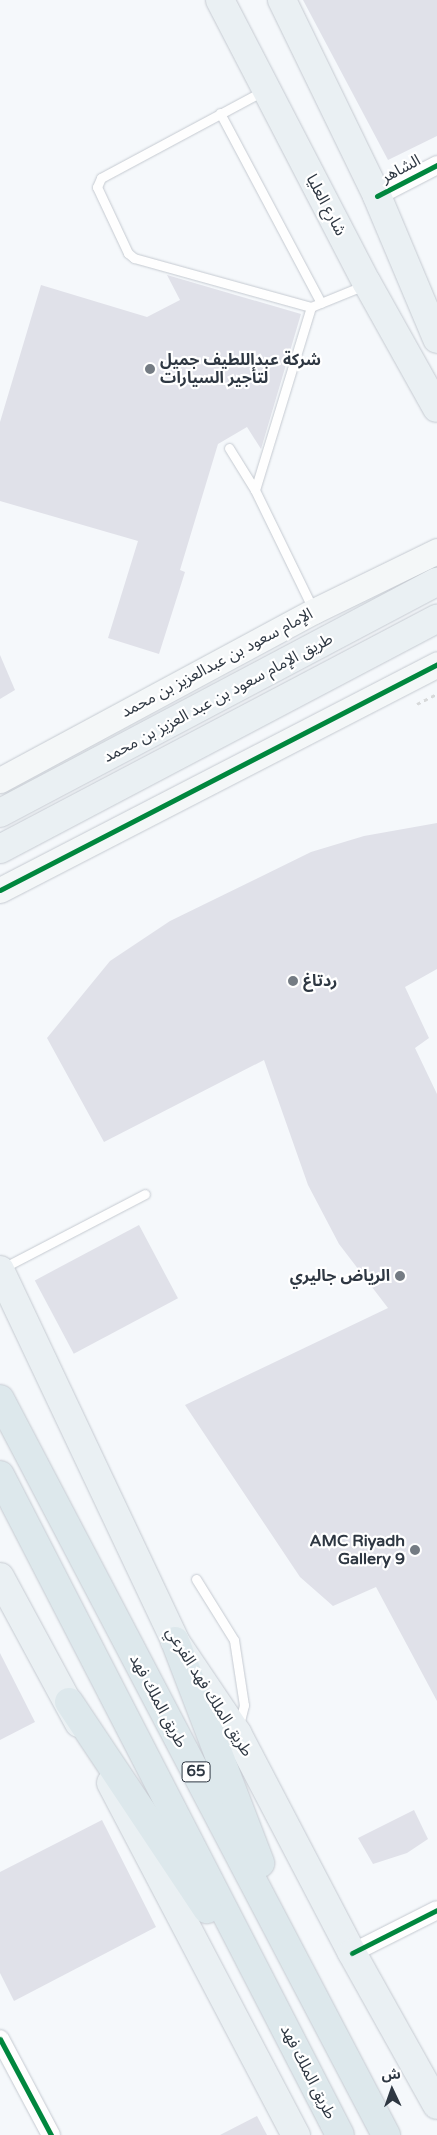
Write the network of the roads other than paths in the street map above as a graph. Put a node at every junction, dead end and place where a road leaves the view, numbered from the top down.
1 (220, 0) edge
2 (282, 0) edge
3 (266, 90) junction
4 (220, 113) junction
5 (437, 165) edge
6 (377, 196) junction
7 (368, 284) junction
8 (321, 303) junction
9 (311, 307) junction
10 (437, 339) edge
11 (436, 408) edge
12 (229, 448) dead end
13 (255, 490) junction
14 (437, 551) edge
15 (437, 582) edge
16 (314, 611) junction
17 (437, 619) edge
18 (437, 664) edge
19 (0, 780) edge
20 (0, 813) edge
21 (0, 849) edge
22 (0, 890) edge
23 (145, 1194) dead end
24 (0, 1270) edge
25 (3, 1404) edge
26 (0, 1475) edge
27 (196, 1579) dead end
28 (1, 1581) edge
29 (175, 1641) junction
30 (68, 1702) junction
31 (237, 1733) junction
32 (437, 1910) edge
33 (352, 1953) junction
34 (307, 1986) junction
35 (281, 2020) junction
36 (0, 2039) edge
37 (437, 2105) edge
38 (51, 2135) edge
39 (296, 2135) edge
40 (340, 2135) edge
41 (386, 2135) edge

1 - 3 main road, شارع العليا
2 - 6 main road
3 - 4 lane
3 - 7 main road, شارع العليا
4 - 8 lane
4 - 9 lane
5 - 6 street, الشاهر
6 - 10 main road
7 - 8 lane
7 - 11 main road, شارع العليا
8 - 9 lane
9 - 13 lane
12 - 13 lane
13 - 16 lane
14 - 16 main road, الإمام سعود بن عبدالعزيز بن محمد
15 - 20 main road, طريق الإمام سعود بن عبد العزيز بن محمد
16 - 19 main road, الإمام سعود بن عبدالعزيز بن محمد
17 - 21 main road, طريق الإمام سعود بن عبد العزيز بن محمد
18 - 22 main road
23 - 24 lane
24 - 29 main road, طريق الملك فهد الفرعي
25 - 34 highway, طريق الملك فهد / 65
26 - 35 highway, طريق الملك فهد / 65
27 - 31 lane
28 - 30 main road
29 - 31 main road, طريق الملك فهد الفرعي
29 - 34 highway
30 - 35 highway
30 - 39 main road
31 - 33 main road, طريق الملك فهد الفرعي
32 - 33 street
33 - 37 main road, طريق الملك فهد الفرعي
34 - 41 highway, طريق الملك فهد / 65
35 - 40 highway, طريق الملك فهد / 65
36 - 38 street

